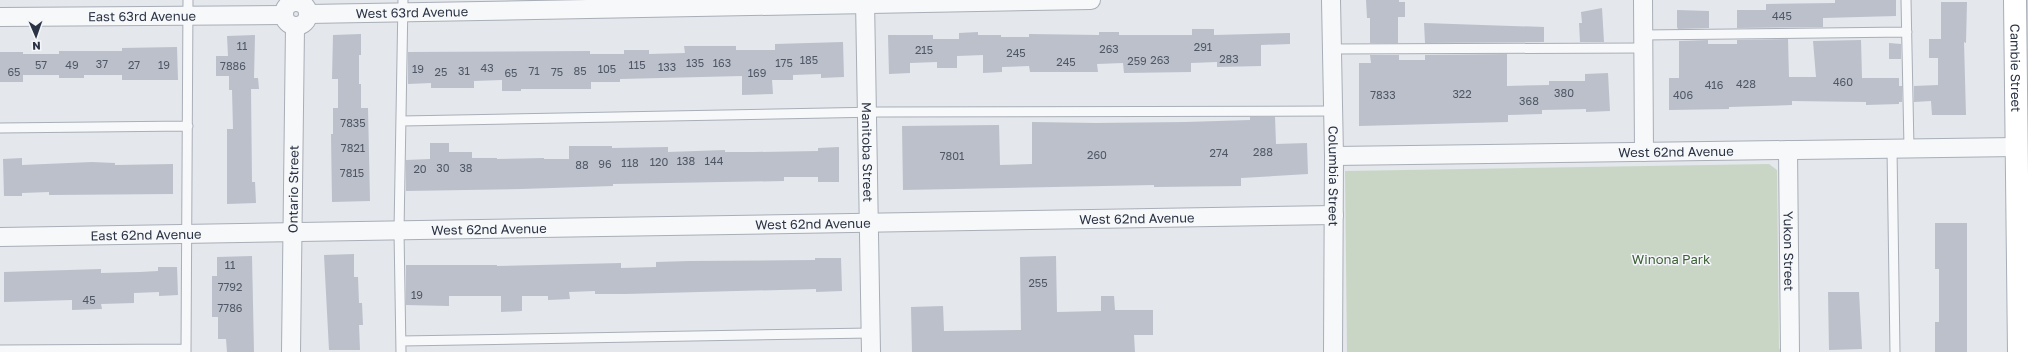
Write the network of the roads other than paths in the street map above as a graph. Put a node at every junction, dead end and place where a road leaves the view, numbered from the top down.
1 (1091, 0) edge
2 (1332, 0) edge
3 (1643, 0) edge
4 (1906, 0) edge
5 (2015, 0) edge
6 (866, 2) edge
7 (403, 6) edge
8 (187, 7) edge
9 (295, 12) edge
10 (0, 17) edge
11 (1907, 32) junction
12 (1642, 42) junction
13 (1332, 49) junction
14 (1333, 111) junction
15 (867, 113) junction
16 (402, 121) junction
17 (188, 126) junction
18 (0, 128) edge
19 (2017, 147) junction
20 (1901, 148) junction
21 (1788, 150) junction
22 (1644, 152) junction
23 (1334, 156) junction
24 (1334, 215) junction
25 (870, 223) junction
26 (399, 231) junction
27 (293, 233) junction
28 (186, 234) junction
29 (0, 237) edge
30 (871, 333) junction
31 (401, 342) junction
32 (0, 350) edge
33 (186, 350) edge
34 (291, 352) edge
35 (401, 352) edge
36 (871, 352) edge
37 (1333, 352) edge
38 (1790, 352) edge
39 (1895, 352) edge
40 (2019, 352) edge

1 - 6 street, West 63rd Avenue
2 - 13 street, Columbia Street
3 - 12 street
4 - 11 lane
5 - 19 main road, Cambie Street
6 - 7 street, West 63rd Avenue
6 - 15 street, Manitoba Street
7 - 9 street, West 63rd Avenue
7 - 16 lane
8 - 9 street, East 63rd Avenue
8 - 10 street, East 63rd Avenue
8 - 17 lane
9 - 27 street, Ontario Street
11 - 12 lane
11 - 20 lane
12 - 13 lane
12 - 22 street
13 - 14 street, Columbia Street
14 - 15 lane
14 - 23 street, Columbia Street
15 - 16 lane
15 - 25 street, Manitoba Street
16 - 26 lane
17 - 18 lane
17 - 28 lane
19 - 20 street, West 62nd Avenue
19 - 40 main road, Cambie Street
20 - 21 street, West 62nd Avenue
20 - 39 lane
21 - 22 street, West 62nd Avenue
21 - 38 street, Yukon Street
22 - 23 street, West 62nd Avenue
23 - 24 street, Columbia Street
24 - 25 street, West 62nd Avenue
24 - 37 street, Columbia Street
25 - 26 street, West 62nd Avenue
25 - 30 street, Manitoba Street
26 - 27 street, West 62nd Avenue
26 - 31 lane
27 - 28 street, East 62nd Avenue
27 - 34 street, Ontario Street
28 - 29 street, East 62nd Avenue
28 - 33 lane
30 - 31 lane
30 - 36 street, Manitoba Street
31 - 35 lane
32 - 33 lane

